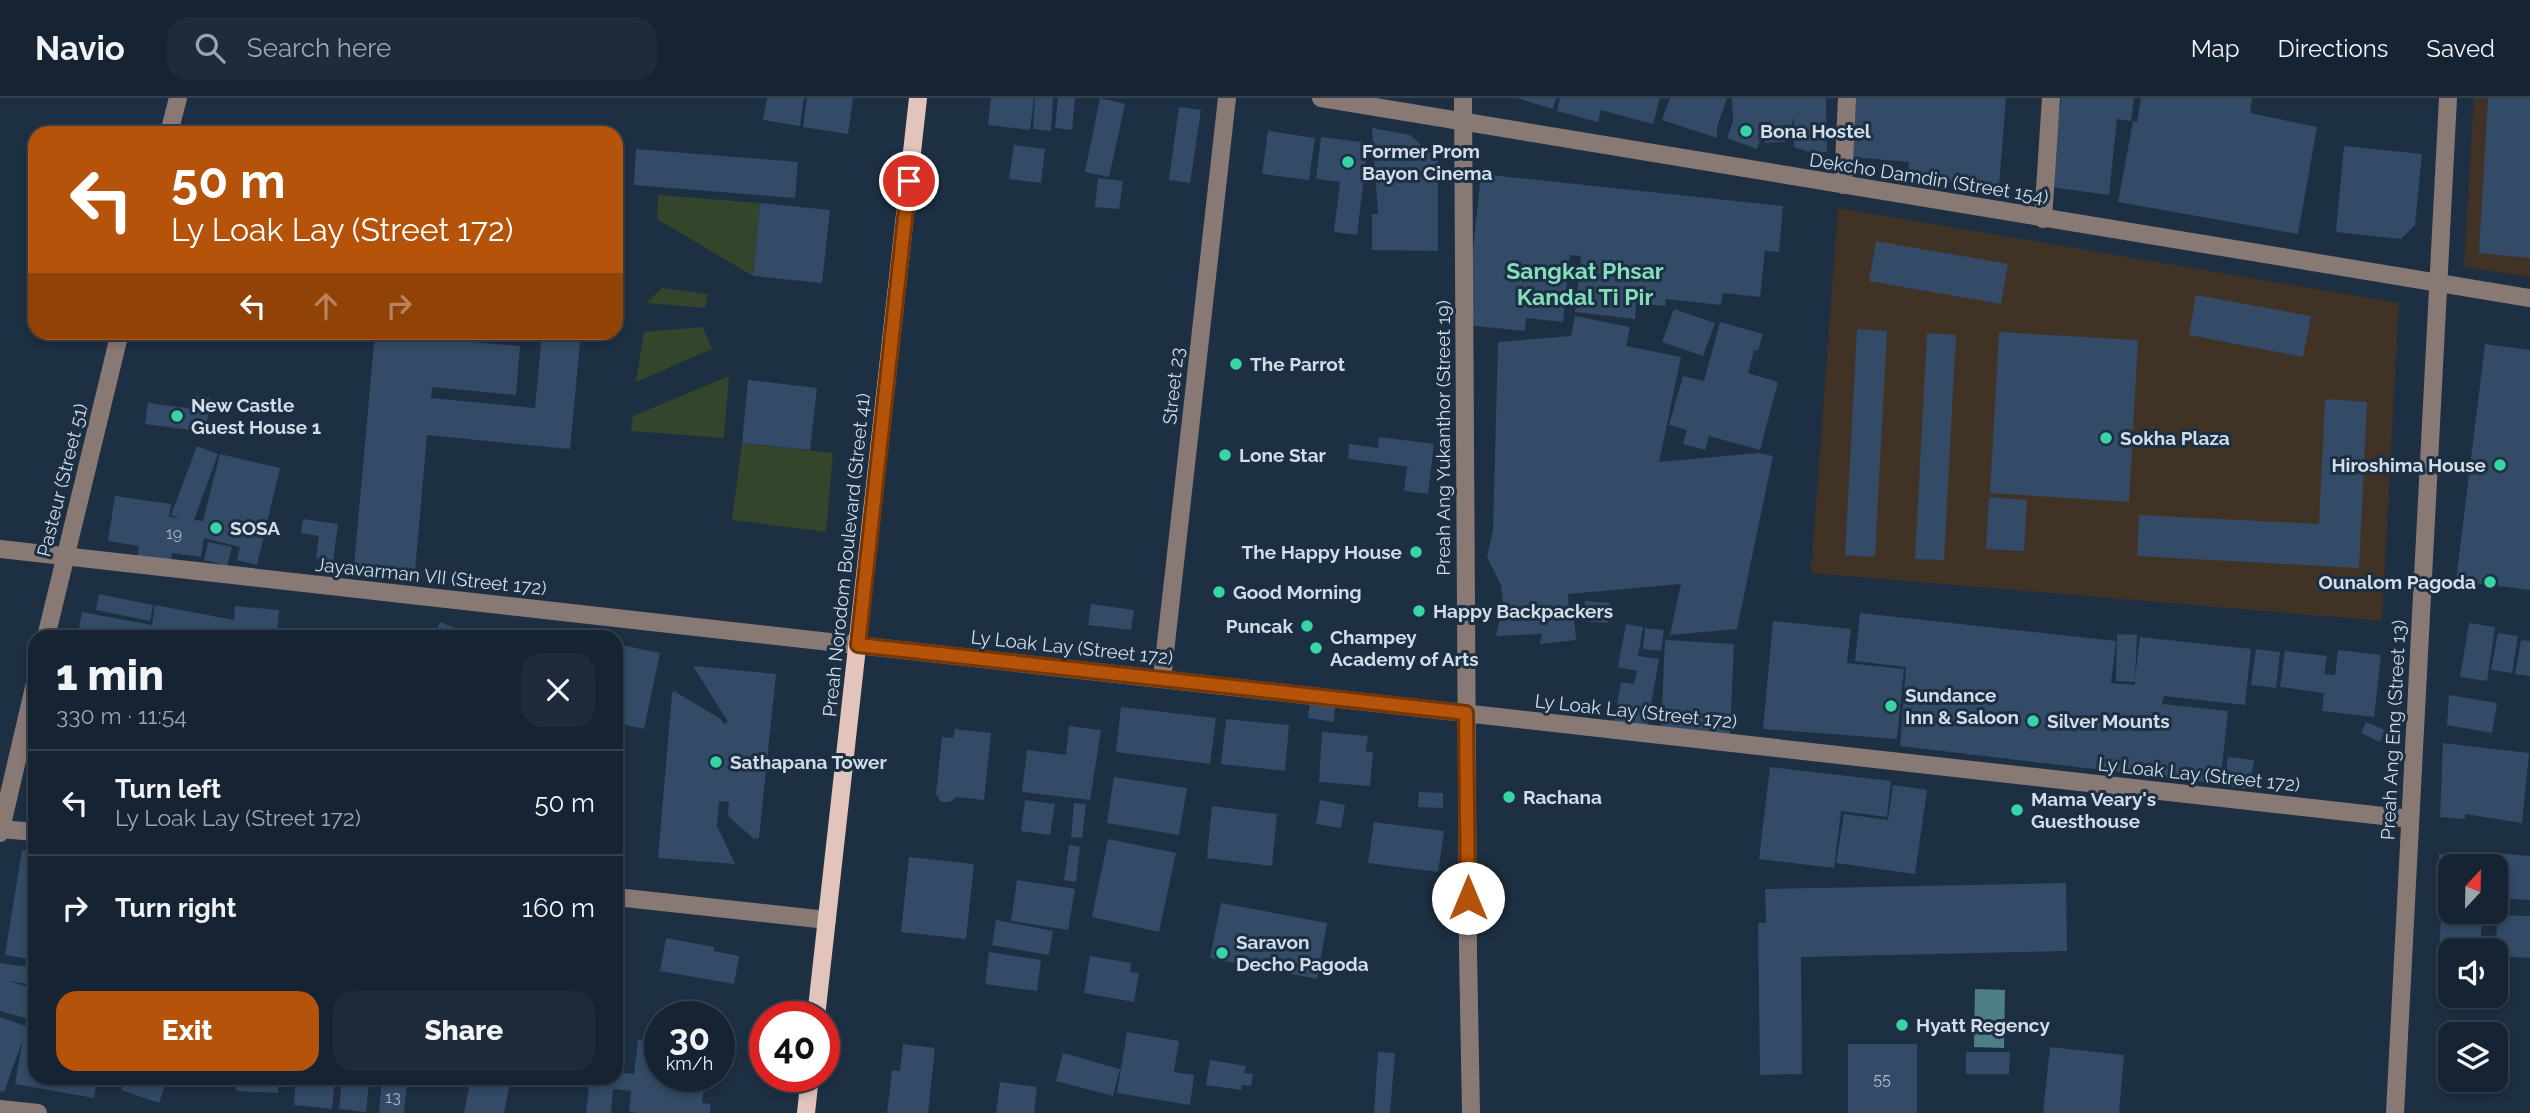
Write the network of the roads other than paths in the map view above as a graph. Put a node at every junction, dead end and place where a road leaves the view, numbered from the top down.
1 (178, 98) edge
2 (918, 98) edge
3 (1227, 98) edge
4 (1321, 98) edge
5 (1463, 98) edge
6 (1847, 98) edge
7 (2051, 98) edge
8 (2448, 98) edge
9 (1462, 120) junction
10 (171, 126) edge
11 (1843, 185) junction
12 (2043, 219) junction
13 (2437, 282) junction
14 (2530, 298) edge
15 (118, 340) edge
16 (0, 549) edge
17 (65, 556) junction
18 (48, 630) edge
19 (858, 645) junction
20 (1162, 679) junction
21 (28, 712) edge
22 (1466, 713) junction
23 (2410, 819) junction
24 (0, 830) edge
25 (28, 832) edge
26 (623, 898) edge
27 (827, 920) junction
28 (818, 1001) edge
29 (808, 1092) edge
30 (0, 1109) edge
31 (38, 1113) edge
32 (806, 1113) edge
33 (1471, 1113) edge
34 (2395, 1113) edge

1 - 10 street
2 - 19 main road, Preah Norodom Boulevard (Street 41)
3 - 20 street, Street 23
4 - 9 street, Dekcho Damdin (Street 154)
5 - 9 street, Preah Ang Yukanthor (Street 19)
6 - 11 street
7 - 12 street
8 - 13 street, Preah Ang Eng (Street 13)
9 - 11 street, Dekcho Damdin (Street 154)
9 - 22 street, Preah Ang Yukanthor (Street 19)
11 - 12 street, Dekcho Damdin (Street 154)
12 - 13 street, Dekcho Damdin (Street 154)
13 - 14 street, Dekcho Damdin (Street 154)
13 - 23 street, Preah Ang Eng (Street 13)
15 - 17 street, Pasteur (Street 51)
16 - 17 street, Jayavarman VII (Street 172)
17 - 18 street, Pasteur (Street 51)
17 - 19 street, Jayavarman VII (Street 172)
19 - 20 street, Ly Loak Lay (Street 172)
19 - 27 main road, Preah Norodom Boulevard (Street 41)
20 - 22 street, Ly Loak Lay (Street 172)
21 - 24 street
22 - 23 street, Ly Loak Lay (Street 172)
22 - 33 street, Preah Ang Yukanthor (Street 19)
23 - 34 street, Preah Ang Eng (Street 13)
24 - 25 street
26 - 27 street
27 - 28 main road, Preah Norodom Boulevard (Street 41)
29 - 32 main road
30 - 31 street

